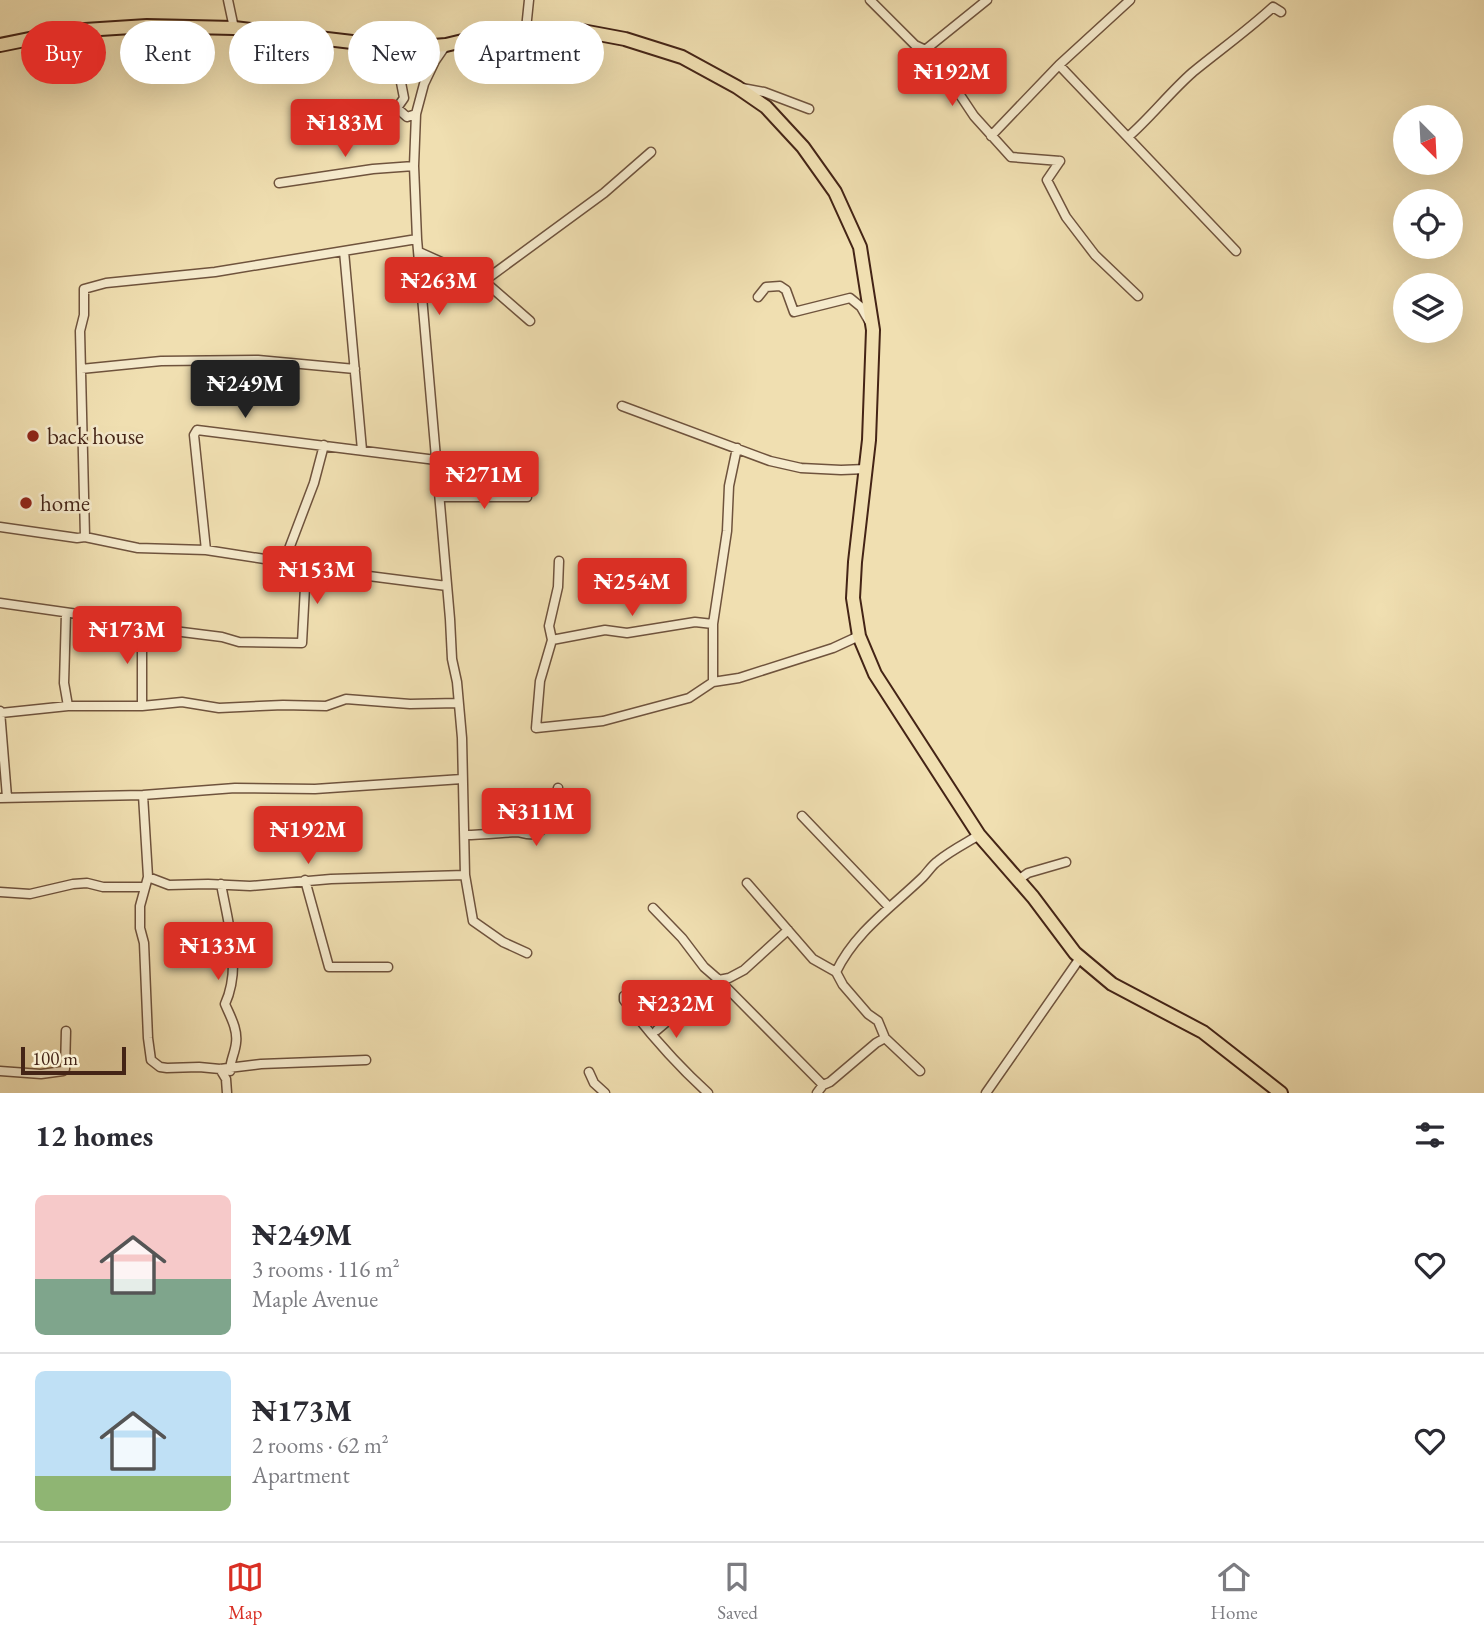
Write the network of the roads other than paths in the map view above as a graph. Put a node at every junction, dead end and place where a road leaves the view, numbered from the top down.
1 (228, 0) edge
2 (529, 0) edge
3 (870, 0) edge
4 (987, 0) edge
5 (1130, 0) edge
6 (1281, 12) dead end
7 (232, 21) edge
8 (527, 21) edge
9 (229, 28) edge
10 (604, 35) edge
11 (334, 40) edge
12 (454, 43) edge
13 (0, 45) edge
14 (446, 45) junction
15 (925, 50) junction
16 (1059, 65) junction
17 (401, 84) edge
18 (737, 87) junction
19 (809, 109) dead end
20 (415, 114) junction
21 (991, 136) junction
22 (1128, 137) junction
23 (651, 152) dead end
24 (414, 166) junction
25 (279, 183) dead end
26 (417, 239) junction
27 (344, 251) junction
28 (1236, 251) dead end
29 (419, 252) junction
30 (484, 281) junction
31 (1138, 296) dead end
32 (758, 297) dead end
33 (530, 321) dead end
34 (873, 330) junction
35 (81, 369) junction
36 (355, 369) junction
37 (622, 406) dead end
38 (324, 445) junction
39 (737, 448) junction
40 (362, 450) junction
41 (436, 460) junction
42 (866, 469) junction
43 (440, 497) junction
44 (527, 497) dead end
45 (0, 527) edge
46 (85, 537) junction
47 (206, 550) junction
48 (559, 561) dead end
49 (284, 562) junction
50 (306, 568) junction
51 (447, 586) junction
52 (0, 603) edge
53 (66, 614) junction
54 (713, 624) junction
55 (142, 627) junction
56 (859, 636) junction
57 (552, 640) junction
58 (713, 681) junction
59 (458, 703) junction
60 (68, 706) junction
61 (142, 706) junction
62 (0, 708) edge
63 (1, 713) edge
64 (462, 779) junction
65 (558, 788) dead end
66 (144, 795) junction
67 (4, 798) edge
68 (802, 816) dead end
69 (465, 835) junction
70 (979, 835) junction
71 (1066, 862) dead end
72 (464, 875) junction
73 (148, 877) junction
74 (305, 880) junction
75 (1018, 880) junction
76 (747, 883) dead end
77 (222, 884) junction
78 (145, 887) junction
79 (0, 892) edge
80 (889, 907) junction
81 (653, 908) dead end
82 (788, 930) junction
83 (527, 953) dead end
84 (1080, 958) junction
85 (388, 967) dead end
86 (836, 972) junction
87 (719, 980) junction
88 (624, 996) dead end
89 (657, 1030) dead end
90 (66, 1031) dead end
91 (885, 1038) junction
92 (366, 1060) dead end
93 (220, 1069) junction
94 (0, 1071) edge
95 (920, 1071) dead end
96 (230, 1072) dead end
97 (589, 1072) dead end
98 (822, 1090) edge
99 (228, 1093) edge
100 (605, 1093) edge
101 (708, 1093) edge
102 (986, 1093) edge
103 (1281, 1093) edge

1 - 7 street
2 - 8 street
3 - 15 street
4 - 15 street
5 - 16 street
6 - 22 street
9 - 13 main road
10 - 18 main road
11 - 14 main road
12 - 14 main road
14 - 20 street
15 - 21 street
16 - 21 street
16 - 22 street
17 - 20 street
18 - 19 street
18 - 34 main road
20 - 24 street
21 - 31 street
22 - 28 street
23 - 30 street
24 - 25 street
24 - 26 street
26 - 27 street
26 - 29 street
27 - 35 street
27 - 36 street
29 - 30 street
29 - 41 street
30 - 33 street
32 - 34 street
34 - 42 main road
35 - 36 street
35 - 46 street
36 - 40 street
37 - 39 street
38 - 40 street
38 - 47 street
38 - 49 street
39 - 42 street
39 - 54 street
40 - 41 street
41 - 43 street
42 - 56 main road
43 - 44 street
43 - 51 street
45 - 46 street
46 - 47 street
47 - 49 street
48 - 57 street
49 - 50 street
50 - 51 street
50 - 55 street
51 - 59 street
52 - 53 street
53 - 55 street
53 - 60 street
54 - 57 street
54 - 58 street
55 - 61 street
56 - 58 street
56 - 70 main road
57 - 58 street
59 - 61 street
59 - 64 street
60 - 61 street
60 - 63 street
62 - 63 street
63 - 67 street
64 - 66 street
64 - 69 street
65 - 69 street
66 - 67 street
66 - 73 street
68 - 80 street
69 - 72 street
70 - 75 main road
70 - 80 street
71 - 75 street
72 - 74 street
72 - 83 street
73 - 77 street
73 - 78 street
74 - 77 street
74 - 85 street
75 - 84 main road
76 - 82 street
77 - 96 street
78 - 79 street
78 - 93 street
80 - 86 street
81 - 87 street
82 - 86 street
82 - 87 street
84 - 102 street
84 - 103 main road
86 - 91 street
87 - 89 street
87 - 98 street
88 - 101 street
90 - 94 street
91 - 95 street
91 - 98 street
92 - 93 street
93 - 99 street
97 - 100 street

